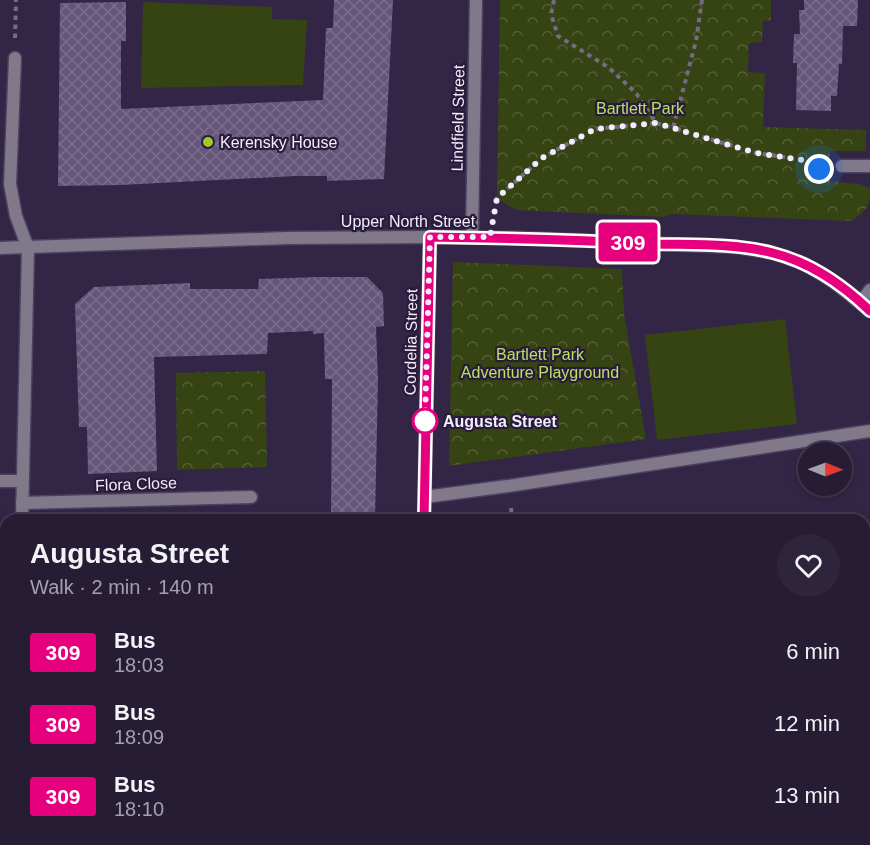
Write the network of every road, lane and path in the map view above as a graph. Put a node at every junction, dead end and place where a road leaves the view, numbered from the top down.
1 (16, 0) edge
2 (476, 0) edge
3 (554, 0) edge
4 (702, 0) edge
5 (15, 58) joint
6 (656, 123) junction
7 (673, 128) junction
8 (842, 166) dead end
9 (870, 166) edge
10 (827, 174) dead end
11 (430, 237) junction
12 (472, 237) junction
13 (490, 237) junction
14 (0, 248) edge
15 (28, 248) junction
16 (870, 290) edge
17 (866, 307) edge
18 (870, 431) edge
19 (0, 481) edge
20 (22, 481) junction
21 (251, 497) joint
22 (425, 497) junction
23 (22, 503) junction
24 (22, 514) edge
25 (251, 514) edge
26 (424, 514) edge

1 - 5 path
2 - 12 street, Lindfield Street
3 - 6 path
4 - 7 path
5 - 15 street
6 - 7 path
6 - 13 path
7 - 10 path
8 - 9 street
11 - 12 street, Upper North Street
11 - 15 street, Upper North Street
11 - 22 street, Cordelia Street
12 - 13 street, Upper North Street
13 - 17 street, Upper North Street
14 - 15 street, Upper North Street
15 - 20 street
16 - 17 street
18 - 22 street
19 - 20 street
20 - 23 street
21 - 23 street, Flora Close
21 - 25 path
22 - 26 street, Cordelia Street
23 - 24 street

